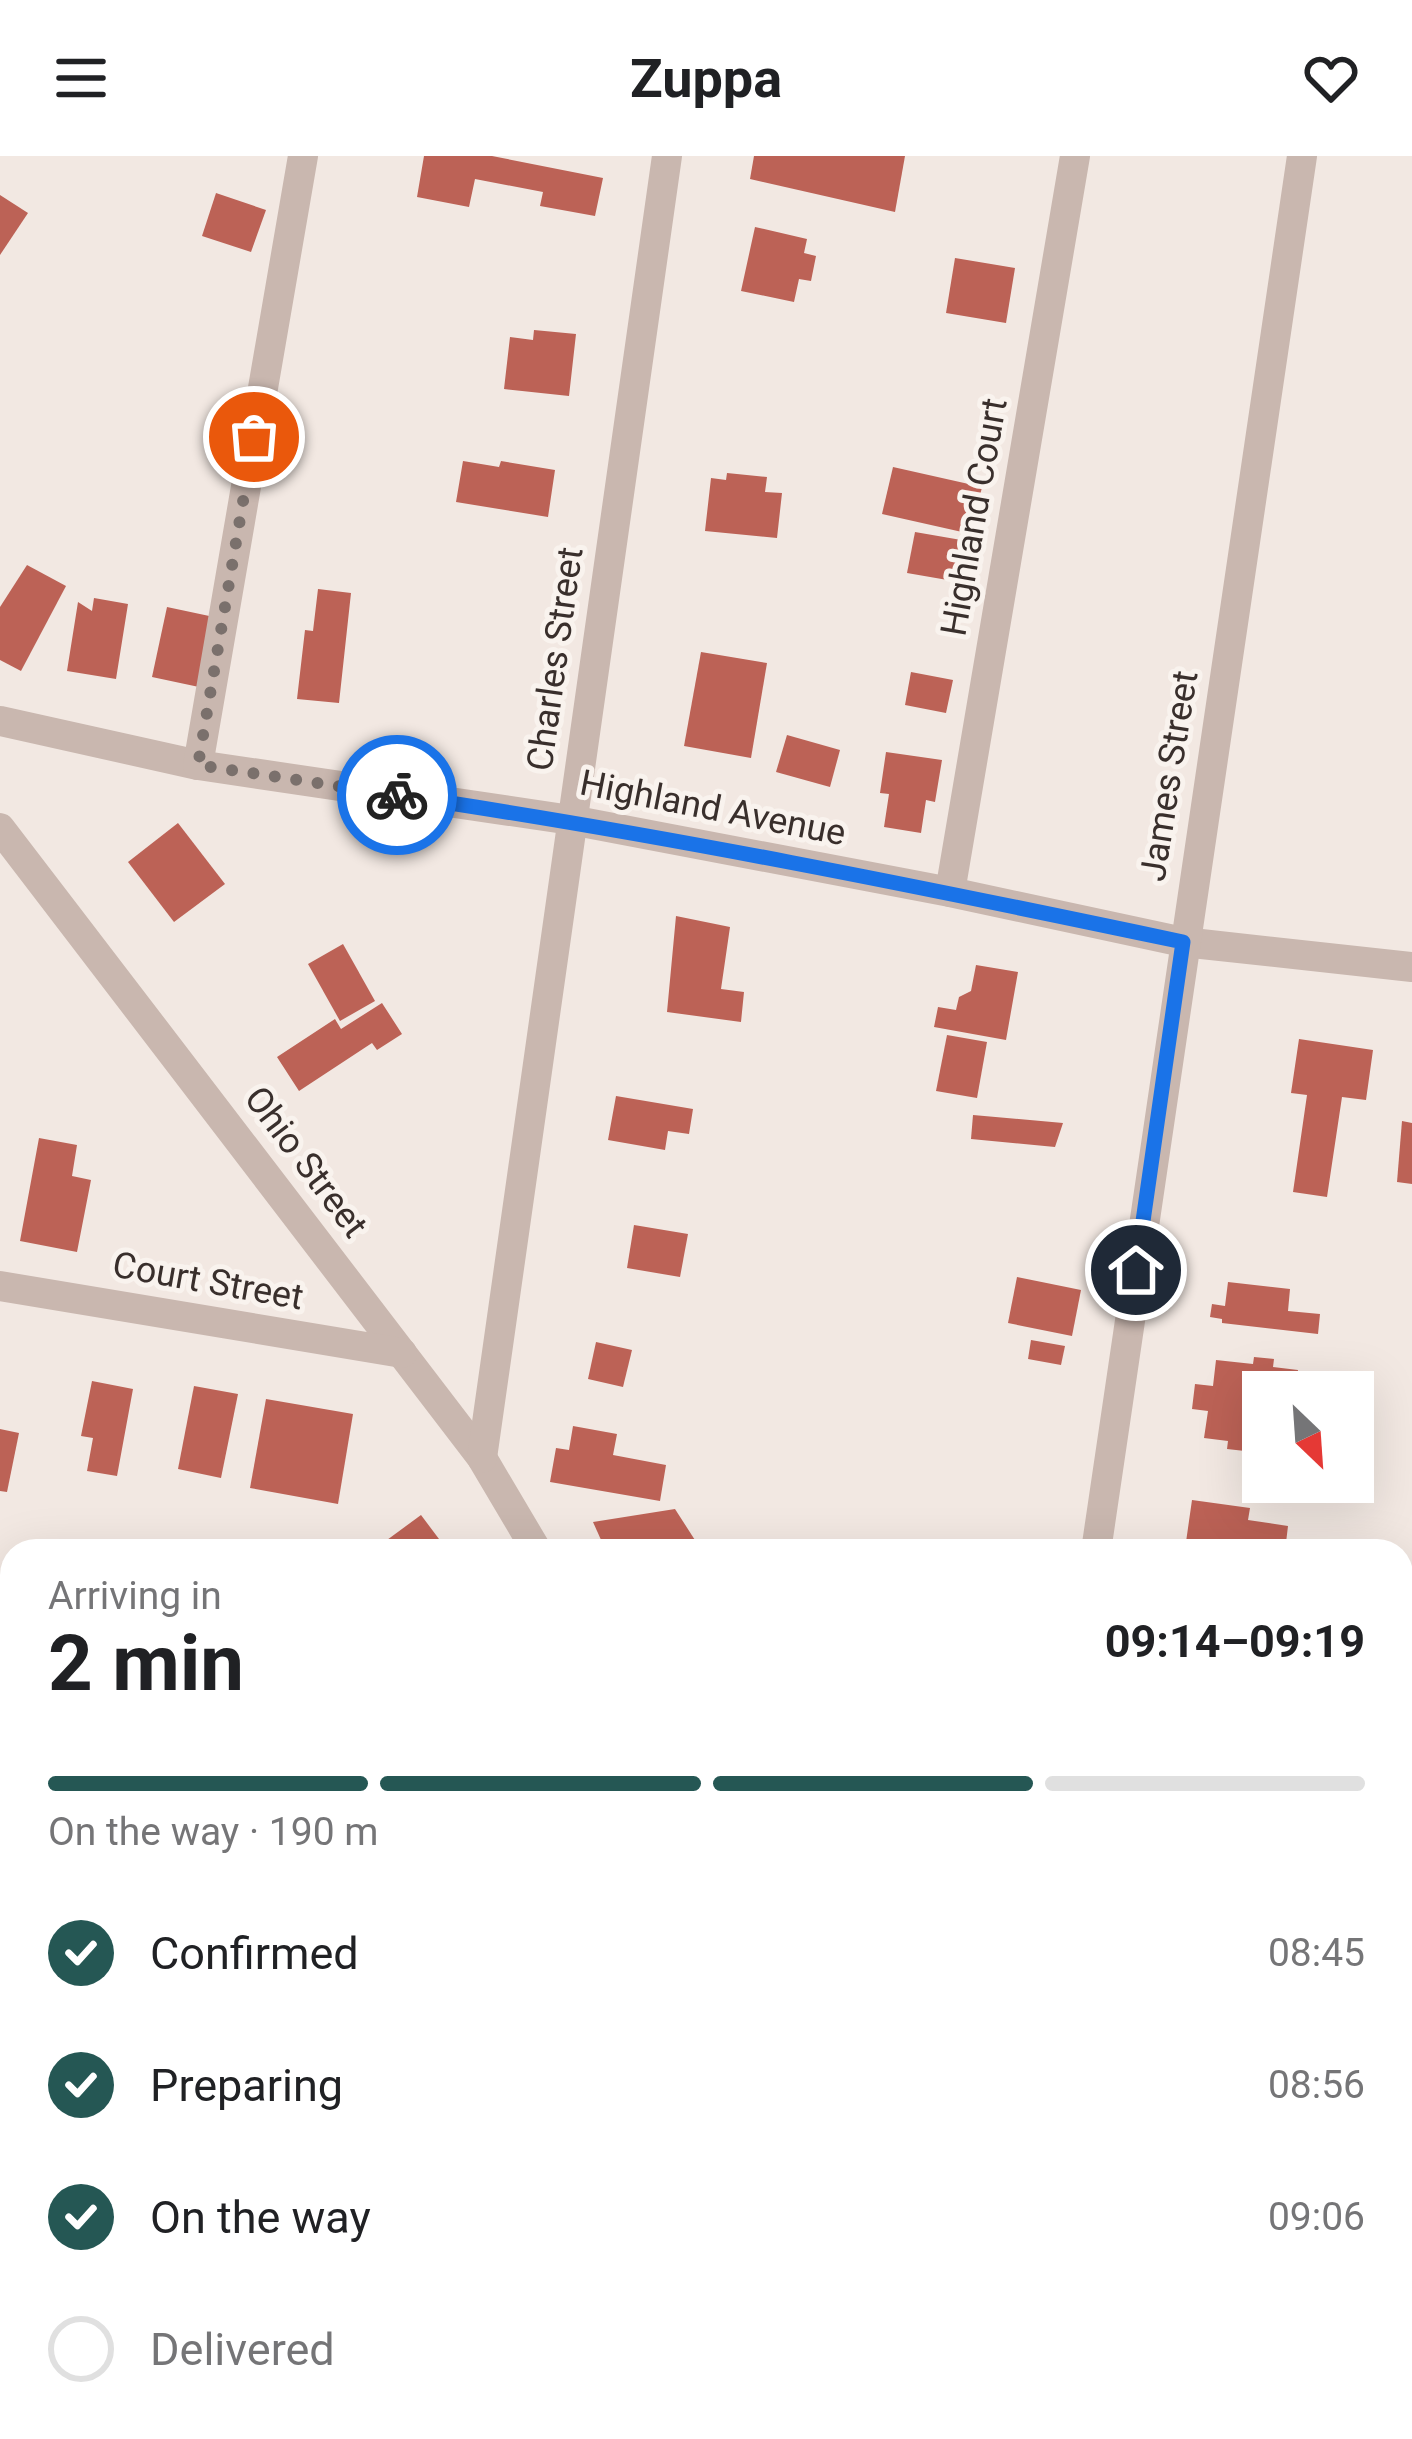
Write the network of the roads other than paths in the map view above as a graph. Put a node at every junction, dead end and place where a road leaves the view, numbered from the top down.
1 (302, 156) edge
2 (667, 156) edge
3 (1076, 156) edge
4 (1302, 156) edge
5 (0, 722) edge
6 (198, 765) junction
7 (571, 820) junction
8 (0, 828) edge
9 (950, 892) junction
10 (1183, 942) junction
11 (1412, 967) edge
12 (0, 1286) edge
13 (403, 1353) junction
14 (482, 1458) junction
15 (530, 1539) edge
16 (1098, 1539) edge

1 - 6 street
2 - 7 street, Charles Street
3 - 9 street, Highland Court
4 - 10 street, James Street
5 - 6 street, Highland Avenue
6 - 7 street, Highland Avenue
7 - 9 street, Highland Avenue
7 - 14 street, Charles Street
8 - 13 street, Ohio Street
9 - 10 street, Highland Avenue
10 - 11 street, Highland Avenue
10 - 16 street, James Street
12 - 13 street, Court Street
13 - 14 street, Ohio Street
14 - 15 street, Ohio Street

